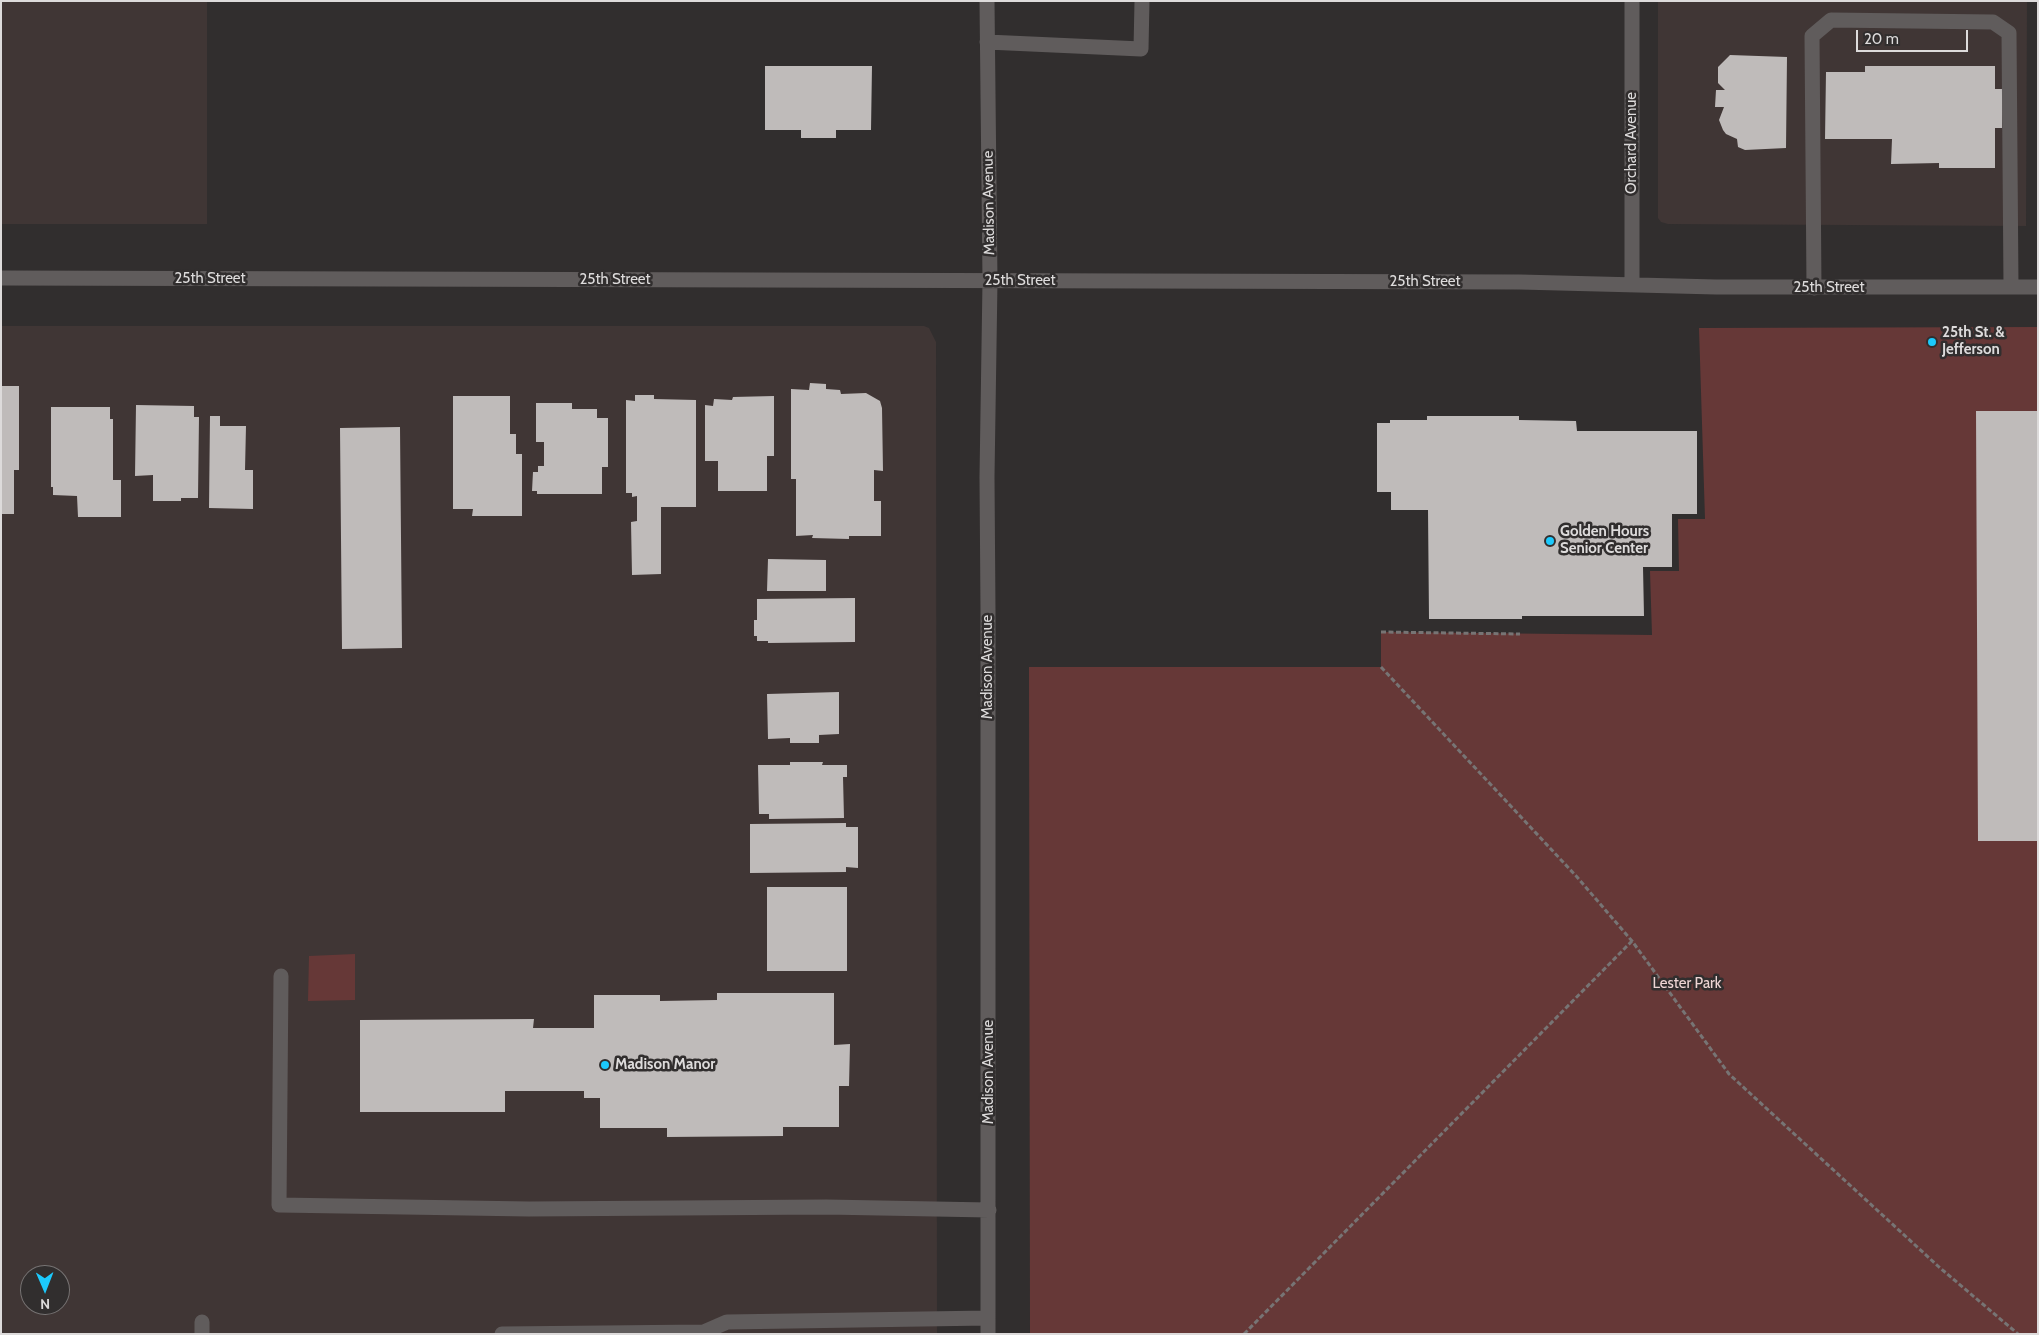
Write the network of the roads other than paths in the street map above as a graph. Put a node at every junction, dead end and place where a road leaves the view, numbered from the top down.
1 (987, 1) edge
2 (1142, 1) edge
3 (1632, 1) edge
4 (987, 42) junction
5 (1, 278) edge
6 (990, 281) junction
7 (1632, 284) junction
8 (2011, 287) junction
9 (2038, 287) edge
10 (1814, 288) junction
11 (281, 976) dead end
12 (989, 1210) junction
13 (988, 1326) edge
14 (704, 1333) edge
15 (502, 1334) edge

1 - 4 street, Madison Avenue
2 - 4 street
3 - 7 street, Orchard Avenue
4 - 6 street, Madison Avenue
5 - 6 street, 25th Street
6 - 7 street, 25th Street
6 - 12 street, Madison Avenue
7 - 10 street, 25th Street
8 - 9 street, 25th Street
8 - 10 street, 25th Street
8 - 10 street
11 - 12 street
12 - 13 street, Madison Avenue
13 - 14 street
14 - 15 street

